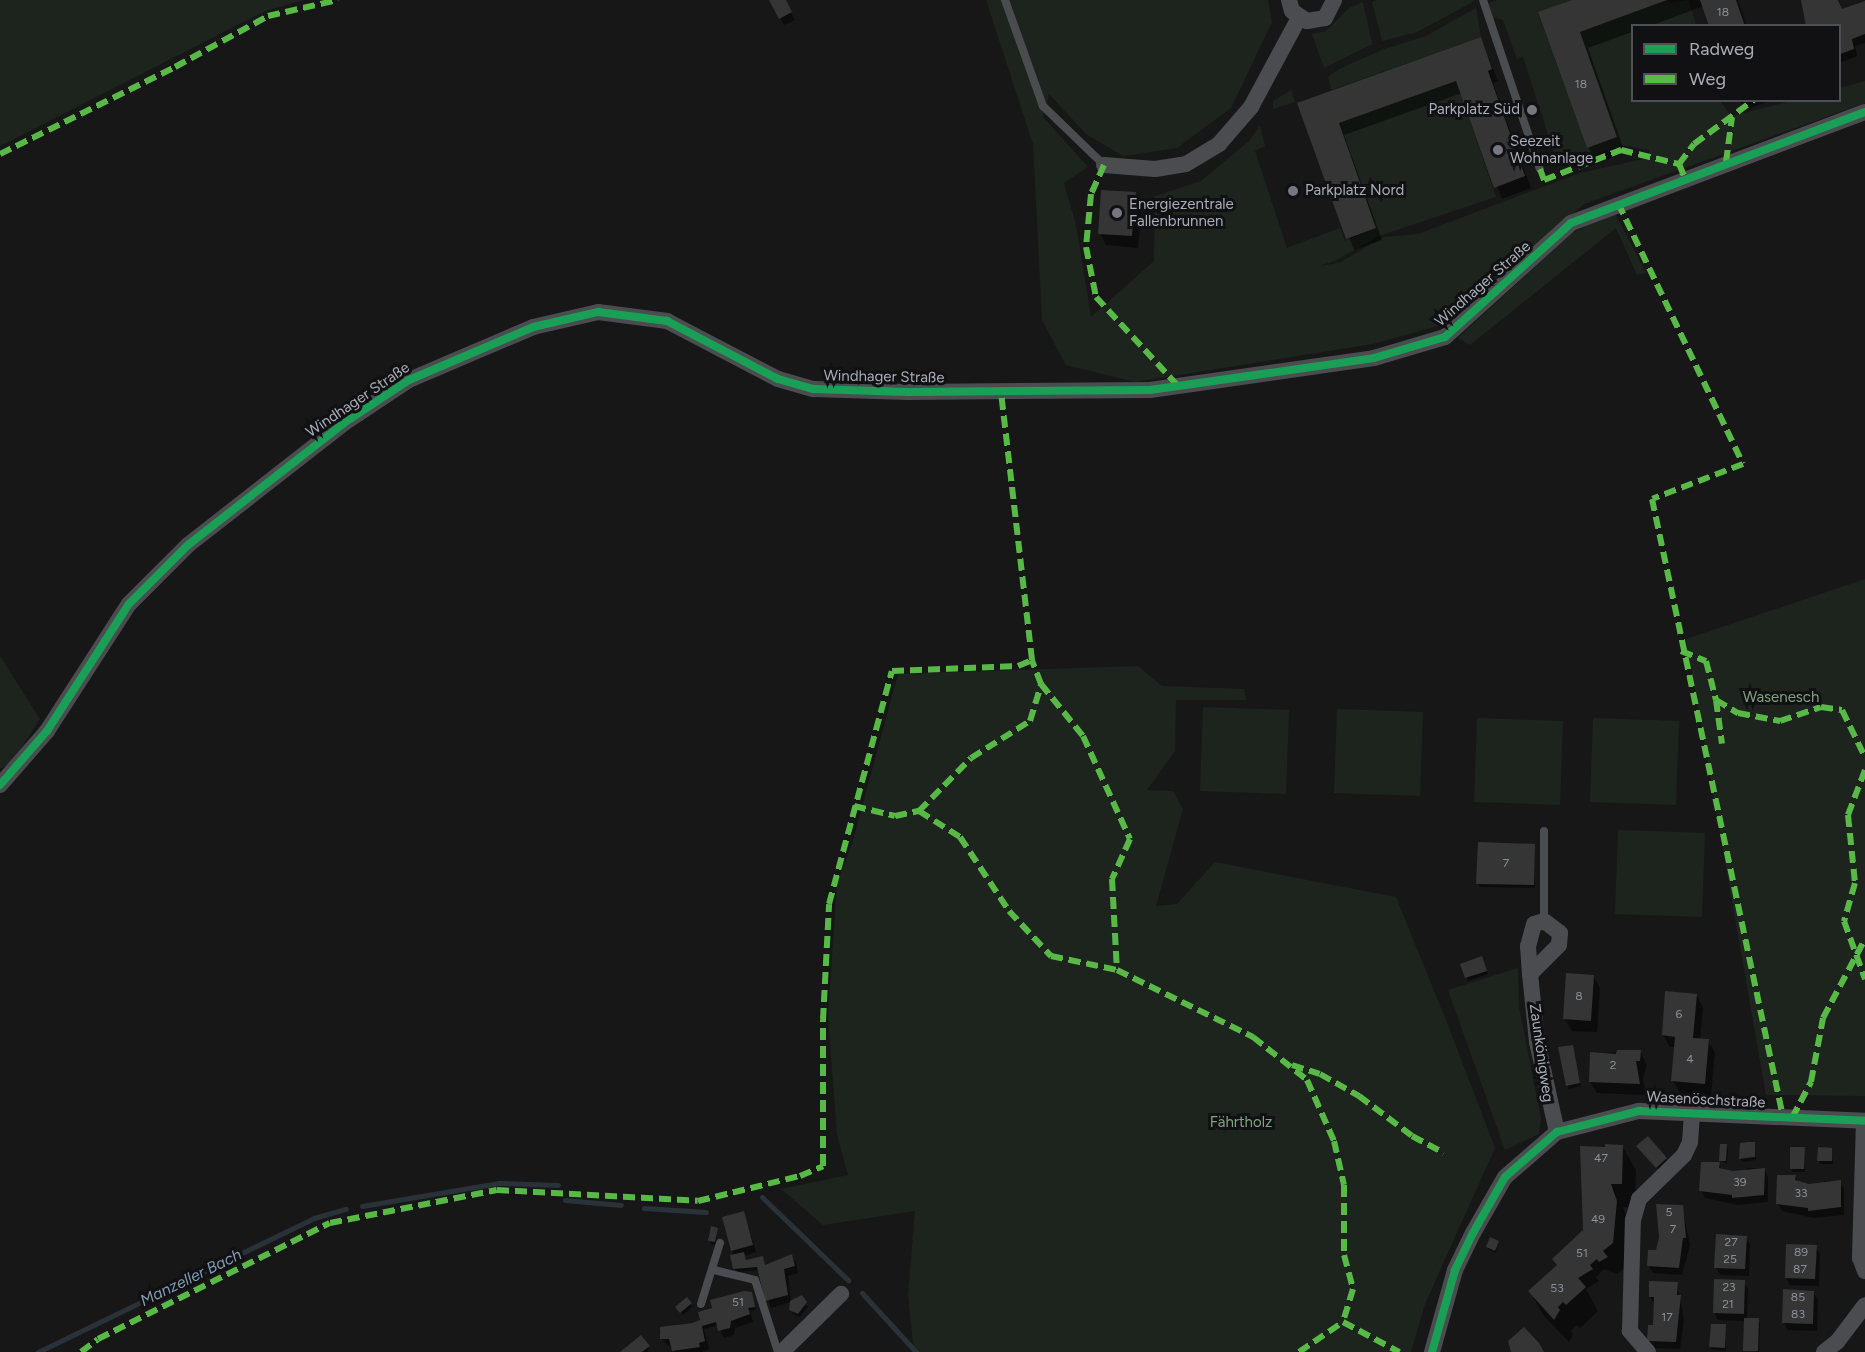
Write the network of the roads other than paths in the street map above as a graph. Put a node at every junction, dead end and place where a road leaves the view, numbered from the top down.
1 (1005, 0) edge
2 (1289, 0) edge
3 (1335, 0) edge
4 (1483, 0) edge
5 (1299, 18) junction
6 (1865, 112) edge
7 (1104, 165) joint
8 (1540, 169) dead end
9 (0, 785) edge
10 (1544, 831) dead end
11 (1545, 921) junction
12 (1530, 974) junction
13 (1692, 1114) junction
14 (1864, 1121) edge
15 (1557, 1132) junction
16 (720, 1243) dead end
17 (714, 1270) junction
18 (1865, 1271) edge
19 (841, 1294) dead end
20 (701, 1304) dead end
21 (1865, 1305) edge
22 (778, 1352) edge
23 (782, 1352) edge
24 (1432, 1352) edge
25 (1648, 1352) edge
26 (1824, 1352) edge

1 - 7 lane
2 - 5 street
3 - 5 street
4 - 8 lane
5 - 7 street
6 - 9 street, Windhager Straße
10 - 11 lane
11 - 12 street, Zaunkönigweg
11 - 12 street
12 - 15 street, Zaunkönigweg
13 - 14 street, Wasenöschstraße
13 - 15 street, Wasenöschstraße
13 - 25 street
14 - 18 street
15 - 24 street, Wasenöschstraße
16 - 17 lane
17 - 20 lane
17 - 22 lane
19 - 23 street
21 - 26 street

